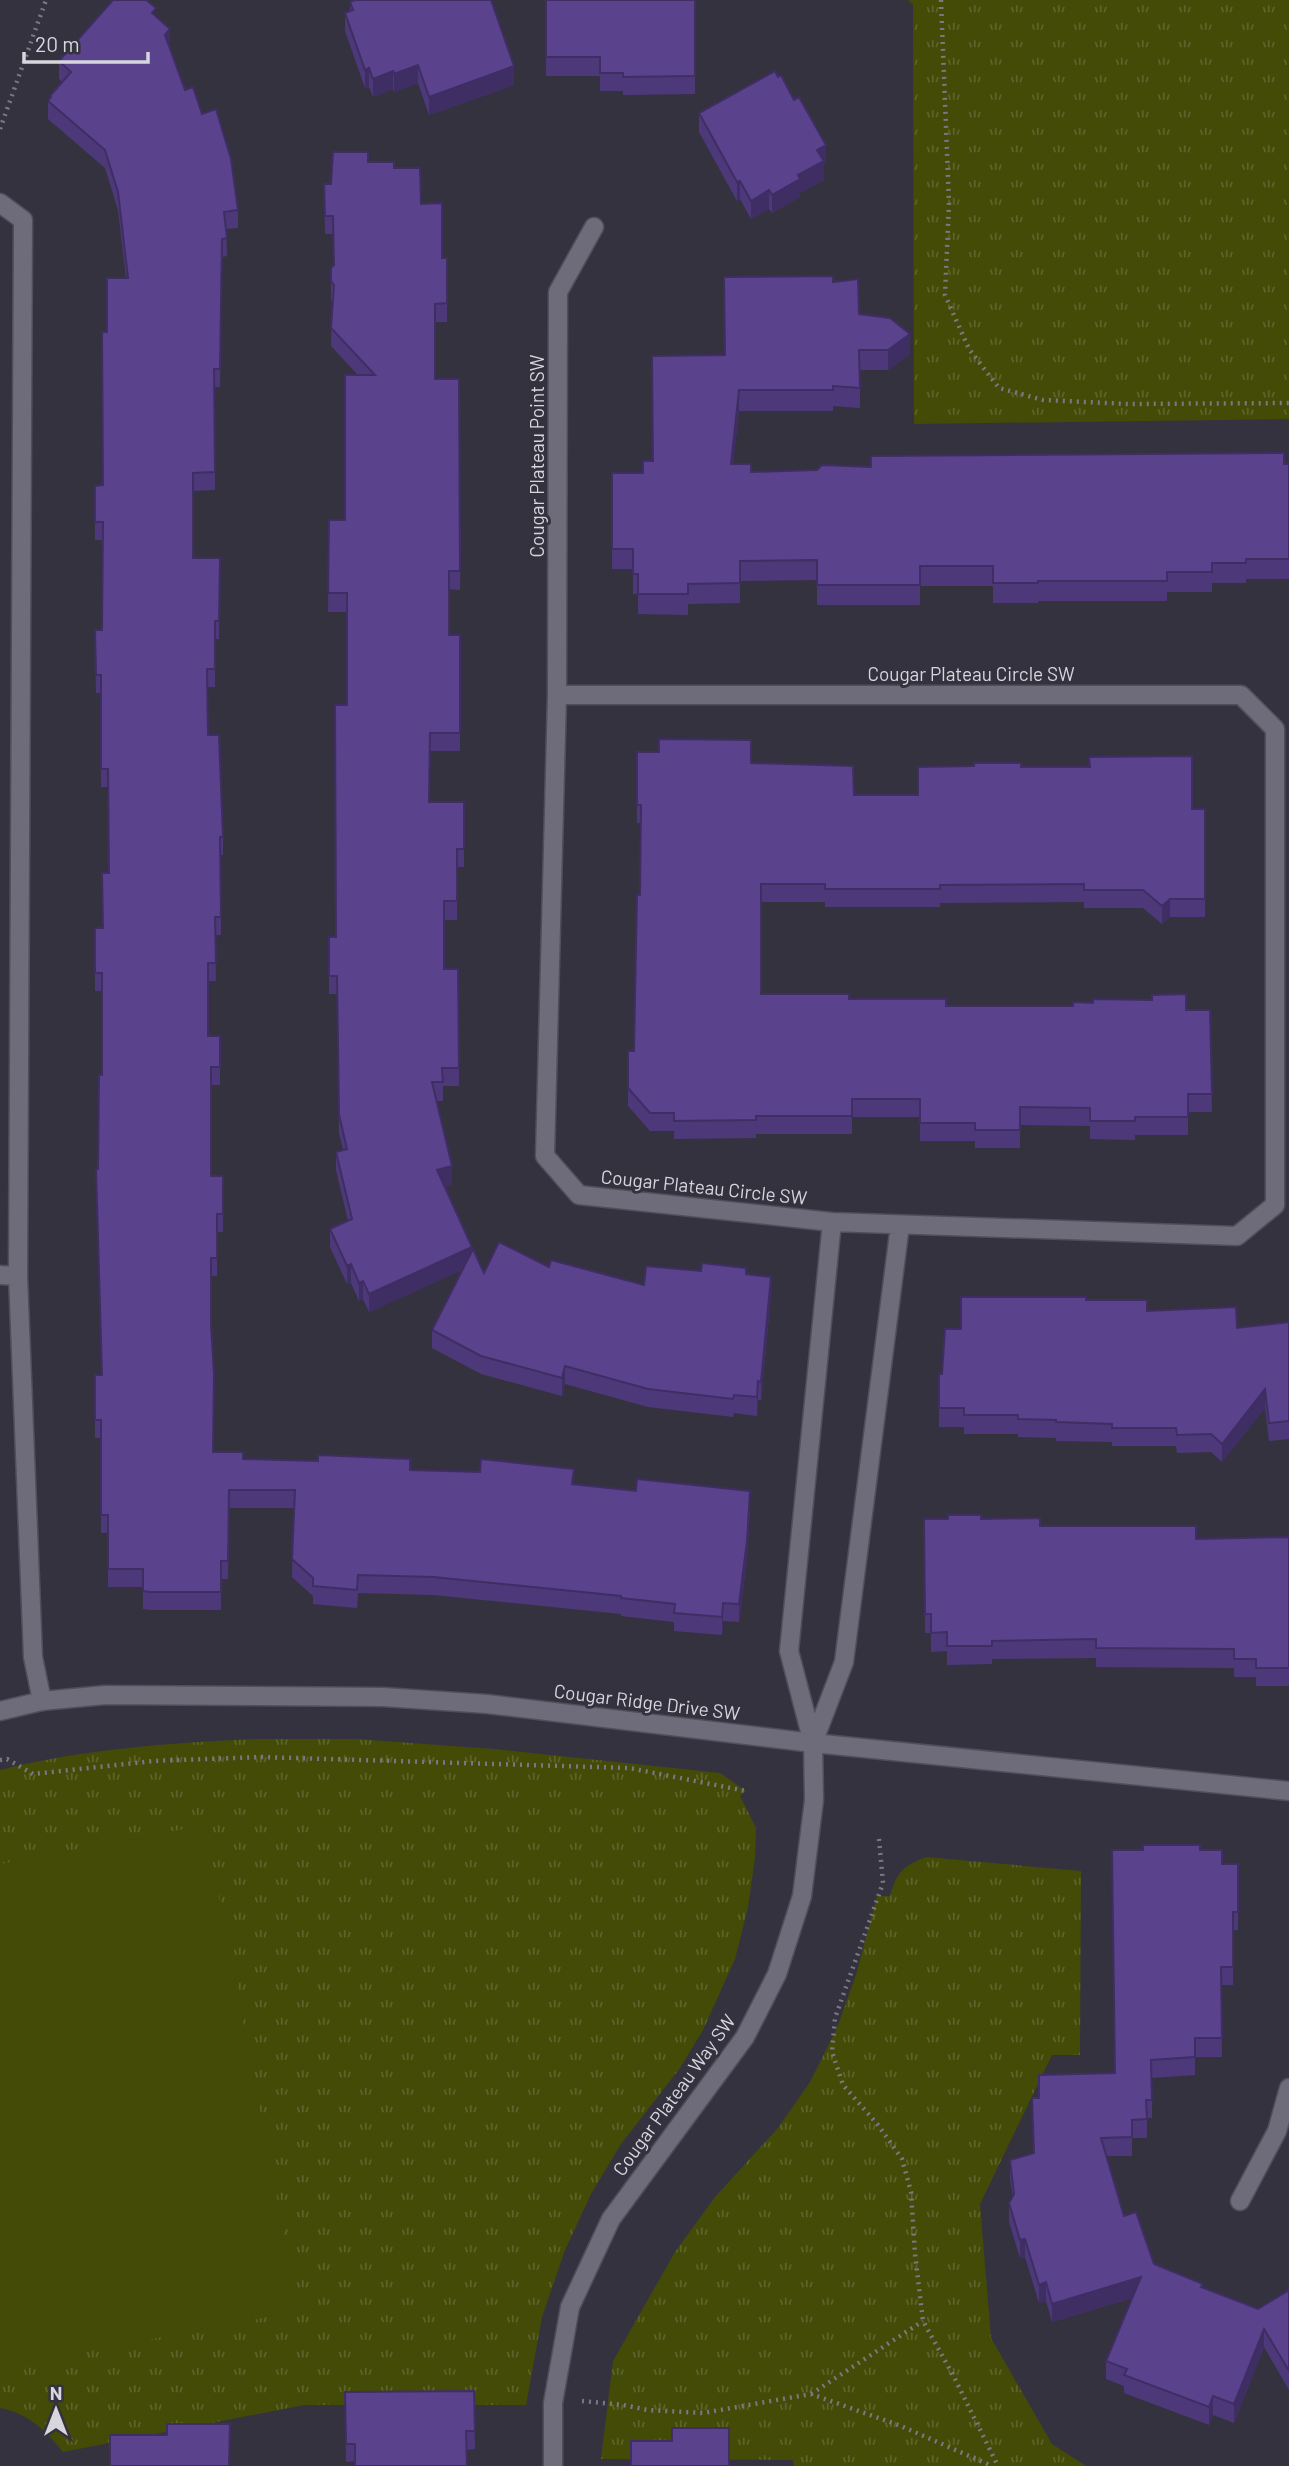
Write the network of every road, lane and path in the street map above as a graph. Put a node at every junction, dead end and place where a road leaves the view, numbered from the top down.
1 (46, 0) edge
2 (941, 0) edge
3 (0, 129) edge
4 (0, 203) edge
5 (594, 227) dead end
6 (1289, 403) edge
7 (557, 695) junction
8 (832, 1222) junction
9 (900, 1225) junction
10 (9, 1275) edge
11 (42, 1701) junction
12 (0, 1712) edge
13 (813, 1743) junction
14 (0, 1760) edge
15 (746, 1791) dead end
16 (1289, 1791) edge
17 (878, 1839) dead end
18 (1289, 2088) edge
19 (1240, 2201) dead end
20 (923, 2321) junction
21 (811, 2394) junction
22 (553, 2403) junction
23 (553, 2466) edge
24 (992, 2466) edge
25 (998, 2466) edge

1 - 3 path
2 - 6 path
4 - 10 street
5 - 7 street, Cougar Plateau Point SW
7 - 8 street, Cougar Plateau Circle SW
7 - 9 street, Cougar Plateau Circle SW
8 - 9 street, Cougar Plateau Circle SW
8 - 13 street
9 - 13 street
10 - 11 street
11 - 12 street, Cougar Ridge Drive SW
11 - 13 street, Cougar Ridge Drive SW
13 - 16 street, Cougar Ridge Drive SW
13 - 22 street, Cougar Plateau Way SW
14 - 15 path
17 - 20 path
18 - 19 street
20 - 21 path
20 - 25 path
21 - 22 path
21 - 24 path
22 - 23 street, Cougar Plateau Way SW

